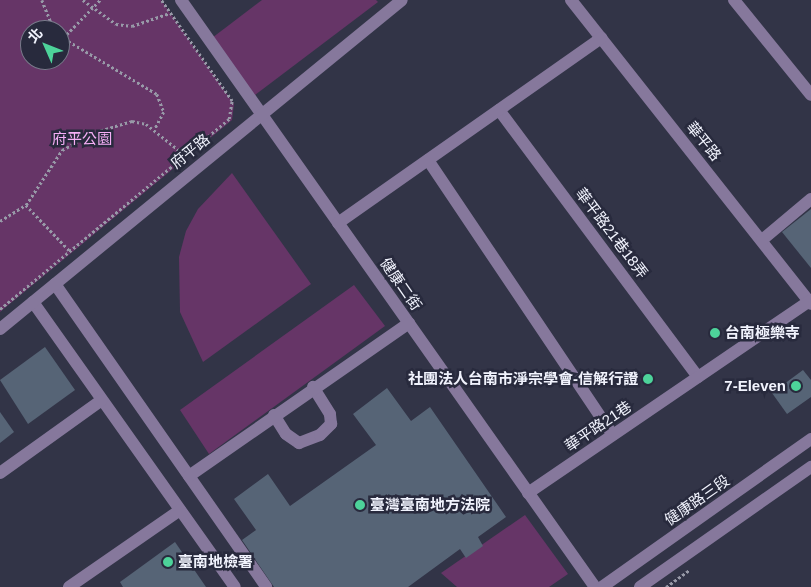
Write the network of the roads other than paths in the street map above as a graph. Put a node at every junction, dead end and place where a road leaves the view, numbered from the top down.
1 (181, 0) edge
2 (402, 0) edge
3 (571, 0) edge
4 (734, 0) edge
5 (601, 38) junction
6 (811, 95) edge
7 (499, 110) junction
8 (262, 114) junction
9 (428, 160) junction
10 (811, 199) edge
11 (338, 223) junction
12 (762, 240) junction
13 (55, 284) junction
14 (33, 302) junction
15 (810, 302) edge
16 (409, 323) junction
17 (0, 329) edge
18 (698, 377) junction
19 (313, 387) junction
20 (102, 400) junction
21 (274, 415) junction
22 (613, 435) junction
23 (811, 439) edge
24 (811, 467) edge
25 (0, 473) edge
26 (188, 476) junction
27 (528, 493) junction
28 (180, 510) junction
29 (69, 587) edge
30 (235, 587) edge
31 (266, 587) edge
32 (595, 587) edge
33 (602, 587) edge
34 (640, 587) edge

1 - 8 street, 健康二街
2 - 8 street, 府平路
3 - 5 street, 華平路
4 - 6 street
5 - 7 street
5 - 12 street, 華平路
7 - 9 street
7 - 18 street, 華平路21巷18弄
8 - 11 street, 健康二街
8 - 13 street, 府平路
9 - 11 street
9 - 22 street
10 - 12 street
11 - 16 street, 健康二街
12 - 15 street, 華平路
13 - 14 street, 府平路
13 - 26 street
14 - 17 street, 府平路
14 - 20 street
15 - 18 street, 華平路21巷
16 - 19 street
16 - 27 street, 健康二街
18 - 22 street, 華平路21巷
19 - 21 street
19 - 21 street
20 - 25 street
20 - 28 street
21 - 26 street
22 - 27 street, 華平路21巷
23 - 33 street, 健康路三段
24 - 34 street
26 - 31 street
27 - 32 street, 健康二街
28 - 29 street
28 - 30 street

